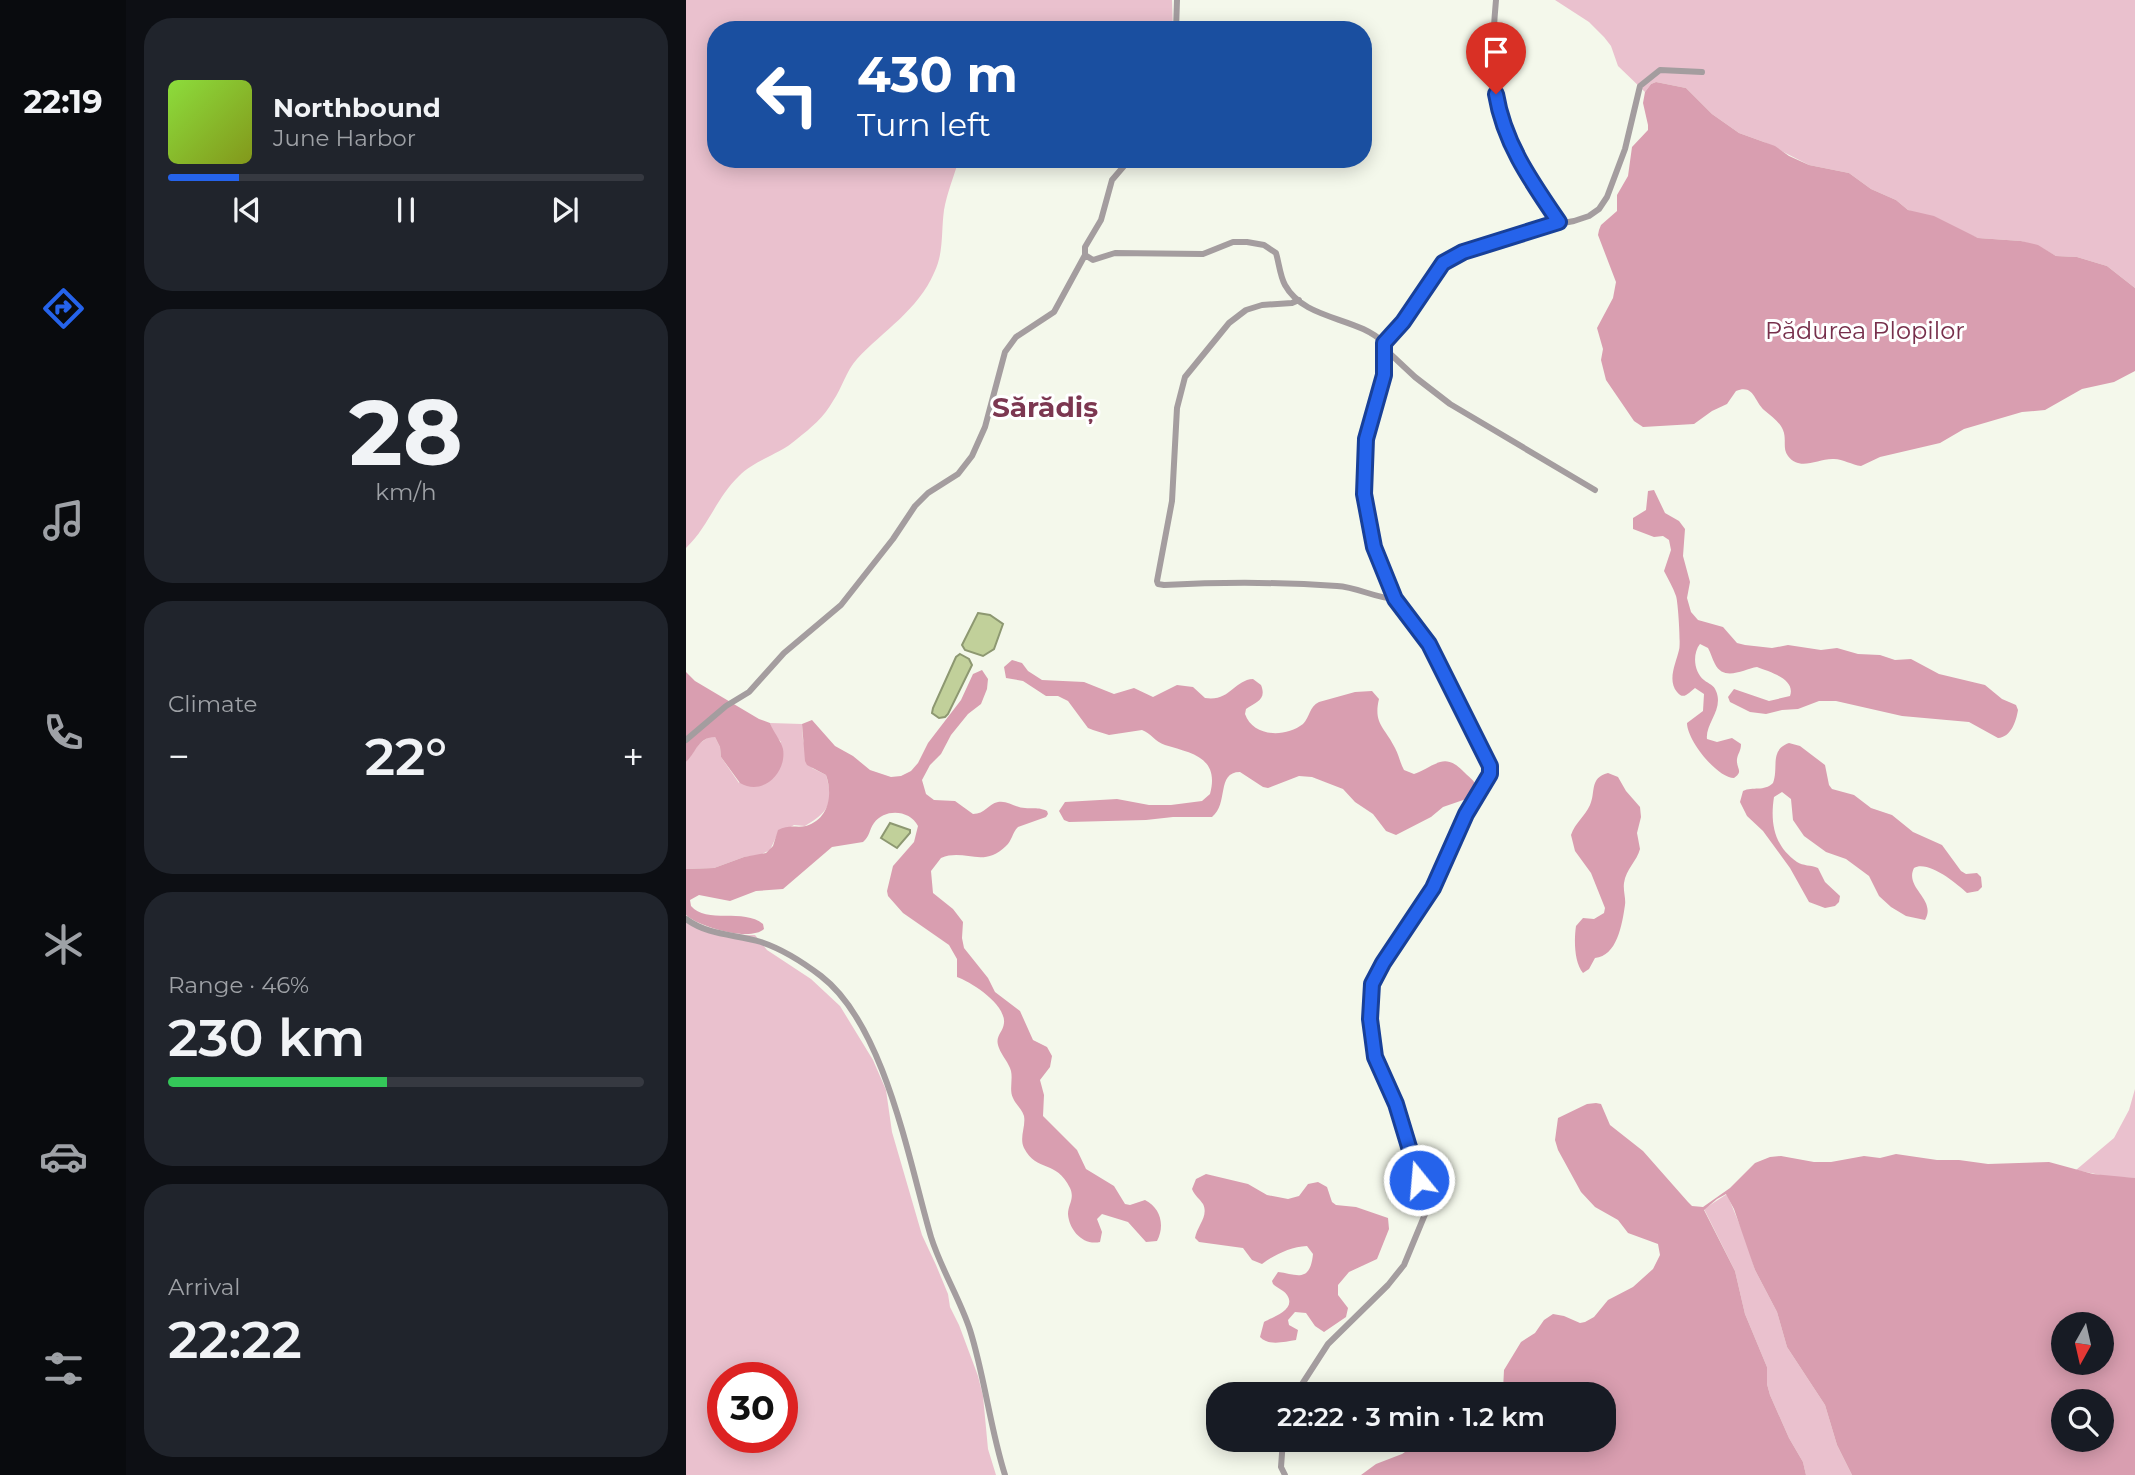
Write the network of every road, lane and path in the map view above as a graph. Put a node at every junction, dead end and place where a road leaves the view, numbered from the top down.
1 (1177, 0) edge
2 (1496, 0) edge
3 (1176, 21) edge
4 (1702, 72) dead end
5 (1122, 168) edge
6 (1559, 222) junction
7 (1085, 255) junction
8 (1299, 300) junction
9 (1384, 345) junction
10 (1595, 490) dead end
11 (1395, 599) junction
12 (686, 740) edge
13 (686, 919) edge
14 (1303, 1382) edge
15 (1282, 1452) edge
16 (1005, 1475) edge
17 (1285, 1475) edge

1 - 3 street
2 - 6 street
4 - 6 street
5 - 7 street
6 - 9 street
7 - 8 street
7 - 12 street
8 - 9 street
8 - 11 street
9 - 10 street
9 - 11 street
11 - 14 street
13 - 16 street
15 - 17 street

